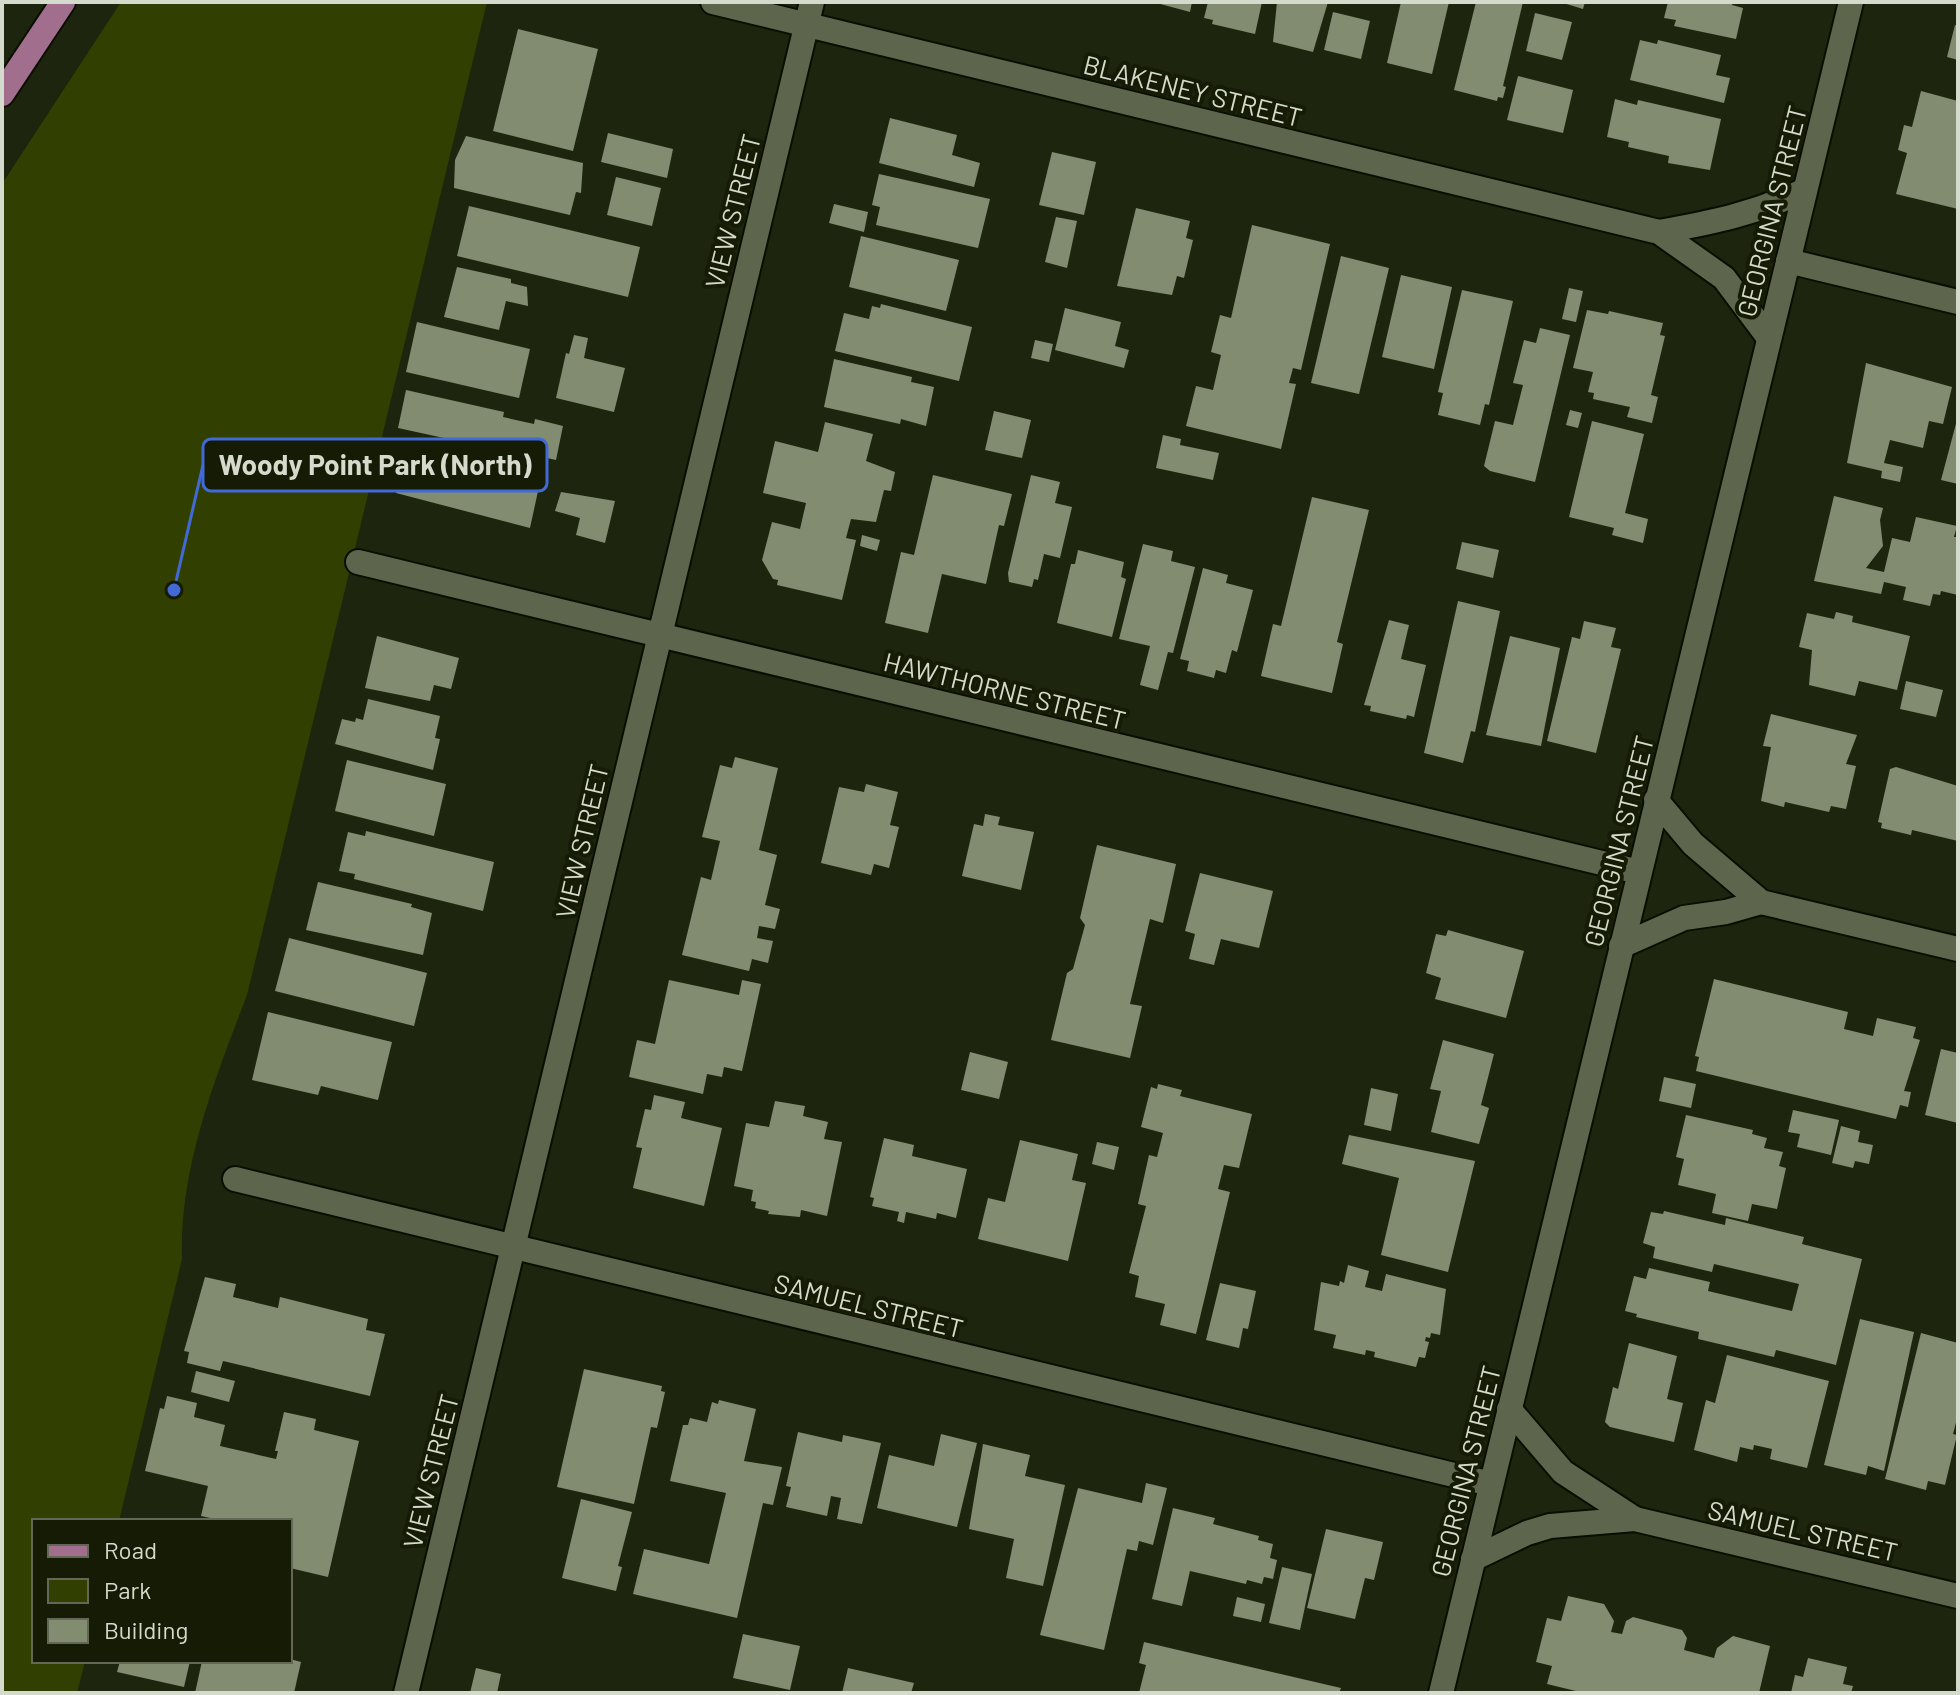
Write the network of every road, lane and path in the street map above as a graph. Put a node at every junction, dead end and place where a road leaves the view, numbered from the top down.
1 (63, 2) edge
2 (713, 2) edge
3 (1851, 2) edge
4 (809, 13) edge
5 (2, 94) edge
6 (1805, 190) junction
7 (1659, 232) junction
8 (1788, 261) junction
9 (1958, 302) edge
10 (1769, 338) junction
11 (358, 562) dead end
12 (659, 633) junction
13 (1656, 800) junction
14 (1639, 872) junction
15 (1761, 902) junction
16 (1621, 946) junction
17 (1958, 949) edge
18 (235, 1179) dead end
19 (513, 1247) junction
20 (1509, 1409) junction
21 (1491, 1484) junction
22 (1635, 1519) junction
23 (1473, 1559) junction
24 (1958, 1596) edge
25 (406, 1693) edge
26 (1441, 1693) edge

1 - 5 main road
2 - 4 street, BLAKENEY STREET
3 - 6 street, GEORGINA STREET
4 - 7 street, BLAKENEY STREET
4 - 12 street, VIEW STREET
6 - 7 street, BLAKENEY STREET
6 - 8 street, GEORGINA STREET
7 - 10 street, BLAKENEY STREET
8 - 9 street
8 - 10 street, GEORGINA STREET
10 - 13 street, GEORGINA STREET
11 - 12 street, HAWTHORNE STREET
12 - 14 street, HAWTHORNE STREET
12 - 19 street, VIEW STREET
13 - 14 street, GEORGINA STREET
13 - 15 street
14 - 16 street, GEORGINA STREET
15 - 16 street
15 - 17 street
16 - 20 street, GEORGINA STREET
18 - 19 street, SAMUEL STREET
19 - 21 street, SAMUEL STREET
19 - 25 street, VIEW STREET
20 - 21 street, GEORGINA STREET
20 - 22 street, SAMUEL STREET
21 - 23 street, GEORGINA STREET
22 - 23 street, SAMUEL STREET
22 - 24 street, SAMUEL STREET
23 - 26 street, GEORGINA STREET

